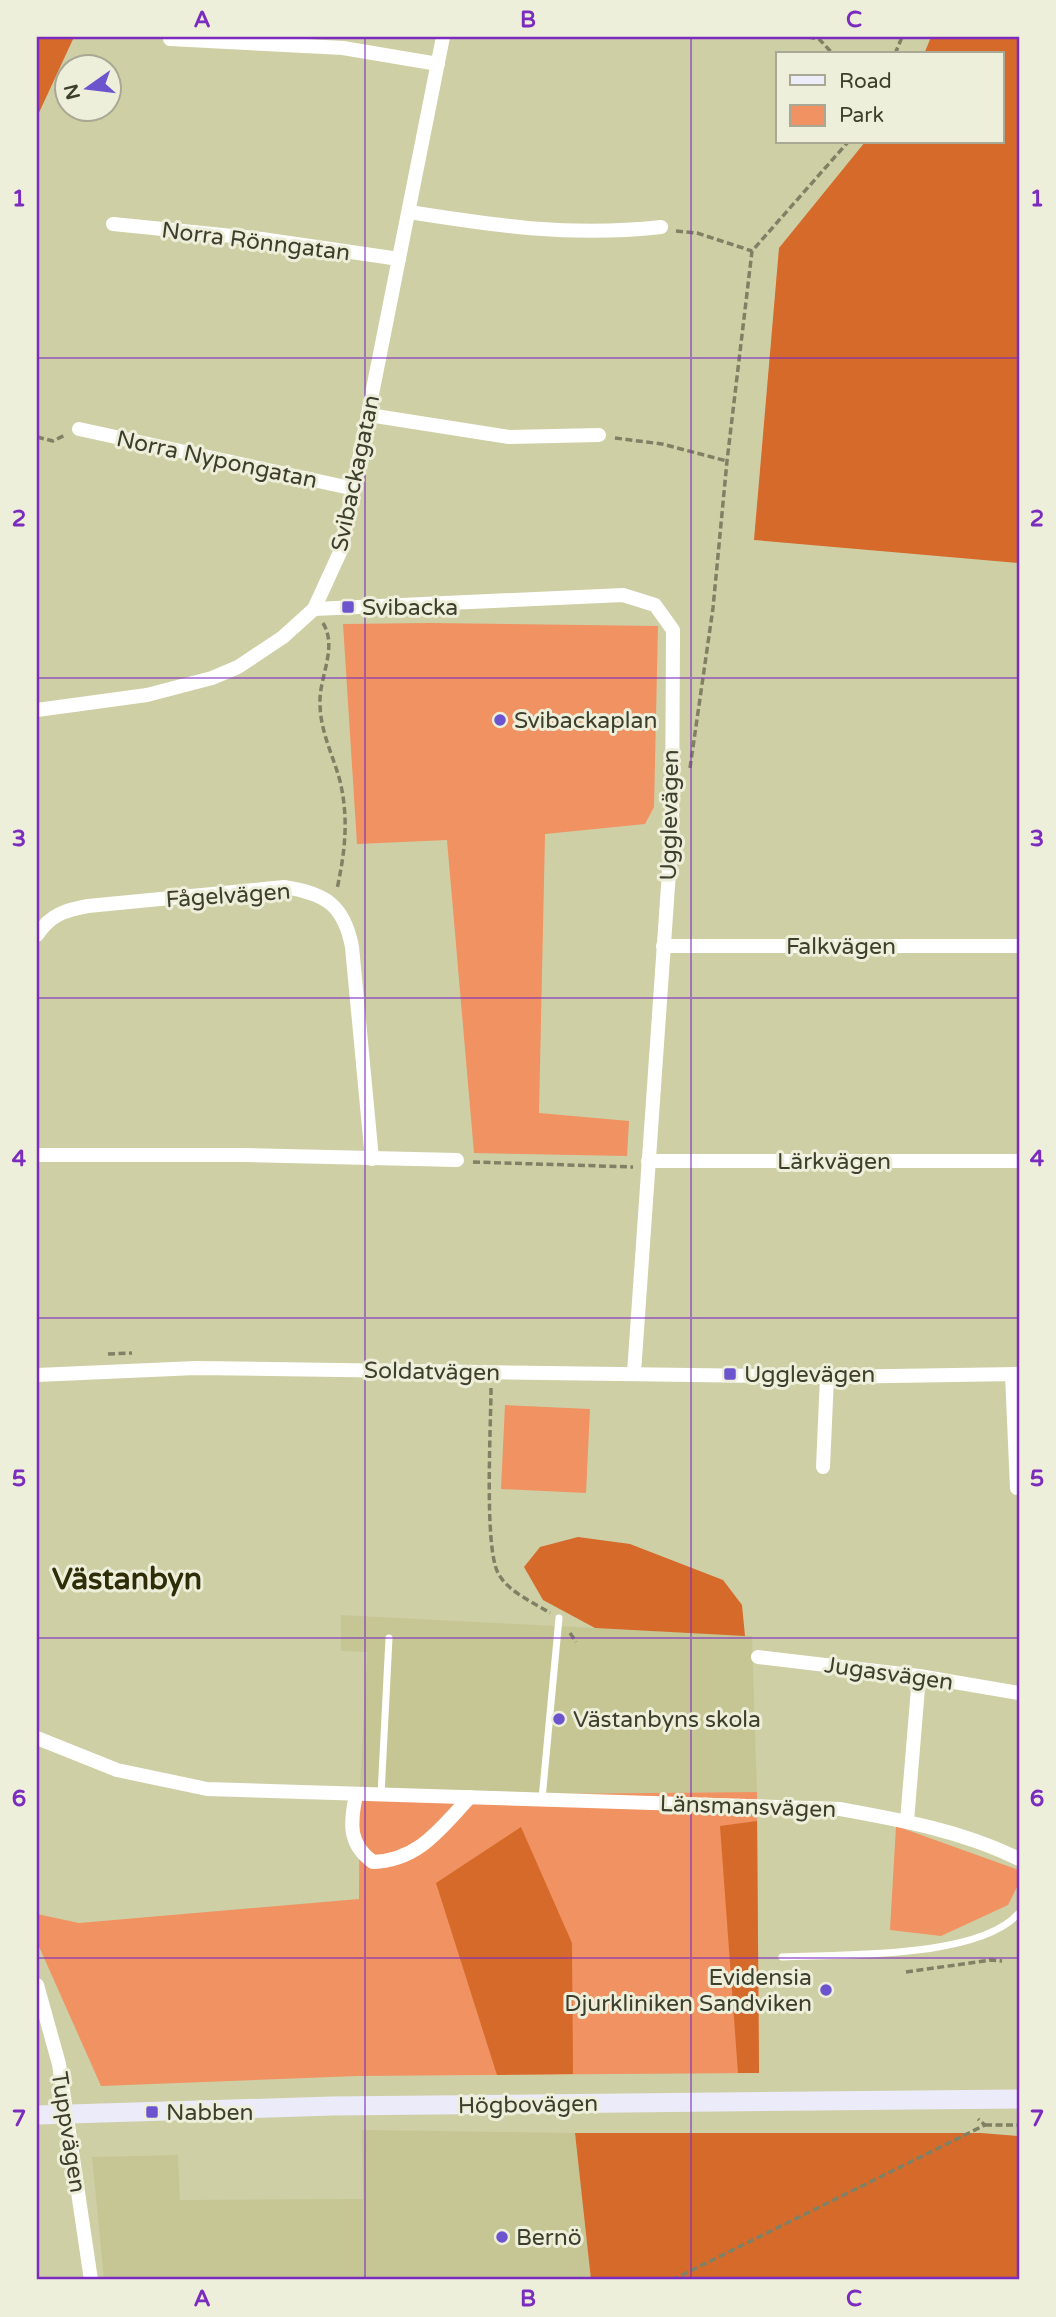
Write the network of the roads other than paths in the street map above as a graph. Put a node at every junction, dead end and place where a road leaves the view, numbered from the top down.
1 (443, 37) edge
2 (170, 39) dead end
3 (438, 64) junction
4 (409, 212) junction
5 (113, 224) dead end
6 (661, 227) road end
7 (399, 259) junction
8 (369, 415) junction
9 (79, 429) road end
10 (599, 435) road end
11 (355, 489) junction
12 (314, 609) junction
13 (37, 710) edge
14 (37, 936) edge
15 (663, 946) junction
16 (1019, 946) edge
17 (37, 1155) edge
18 (372, 1159) junction
19 (457, 1160) road end
20 (1019, 1161) edge
21 (648, 1164) junction
22 (634, 1373) junction
23 (37, 1375) edge
24 (1016, 1375) edge
25 (827, 1377) junction
26 (823, 1468) dead end
27 (1017, 1488) dead end
28 (559, 1618) road end
29 (389, 1638) dead end
30 (758, 1657) dead end
31 (919, 1676) junction
32 (1019, 1693) edge
33 (37, 1738) edge
34 (356, 1795) junction
35 (382, 1795) junction
36 (470, 1797) junction
37 (542, 1799) junction
38 (907, 1821) junction
39 (1019, 1859) edge
40 (1019, 1913) edge
41 (782, 1957) dead end
42 (37, 1985) edge
43 (1019, 2099) edge
44 (67, 2114) junction
45 (37, 2115) edge
46 (91, 2280) edge

1 - 3 street, Svibackagatan
2 - 3 street
3 - 4 street, Svibackagatan
4 - 6 street
4 - 7 street, Svibackagatan
5 - 7 street, Norra Rönngatan
7 - 8 street, Svibackagatan
8 - 10 street
8 - 11 street, Svibackagatan
9 - 11 street, Norra Nypongatan
11 - 12 street, Svibackagatan
12 - 13 street, Svibackagatan
12 - 15 street, Ugglevägen
14 - 18 street, Fågelvägen
15 - 16 street, Falkvägen
15 - 21 street, Ugglevägen
17 - 18 street
18 - 19 street
20 - 21 street, Lärkvägen
21 - 22 street, Ugglevägen
22 - 23 street, Soldatvägen
22 - 25 street, Soldatvägen
24 - 25 street, Soldatvägen
24 - 27 street, Soldatvägen
25 - 26 street
28 - 37 lane
29 - 35 lane
30 - 31 street, Jugasvägen
31 - 32 street, Jugasvägen
31 - 38 street
33 - 34 street, Länsmansvägen
34 - 35 street, Länsmansvägen
34 - 36 street
35 - 36 street, Länsmansvägen
36 - 37 street, Länsmansvägen
37 - 38 street, Länsmansvägen
38 - 39 street, Länsmansvägen
40 - 41 lane
42 - 44 street, Tuppvägen
43 - 44 main road, Högbovägen
44 - 45 main road, Högbovägen
44 - 46 street, Tuppvägen

